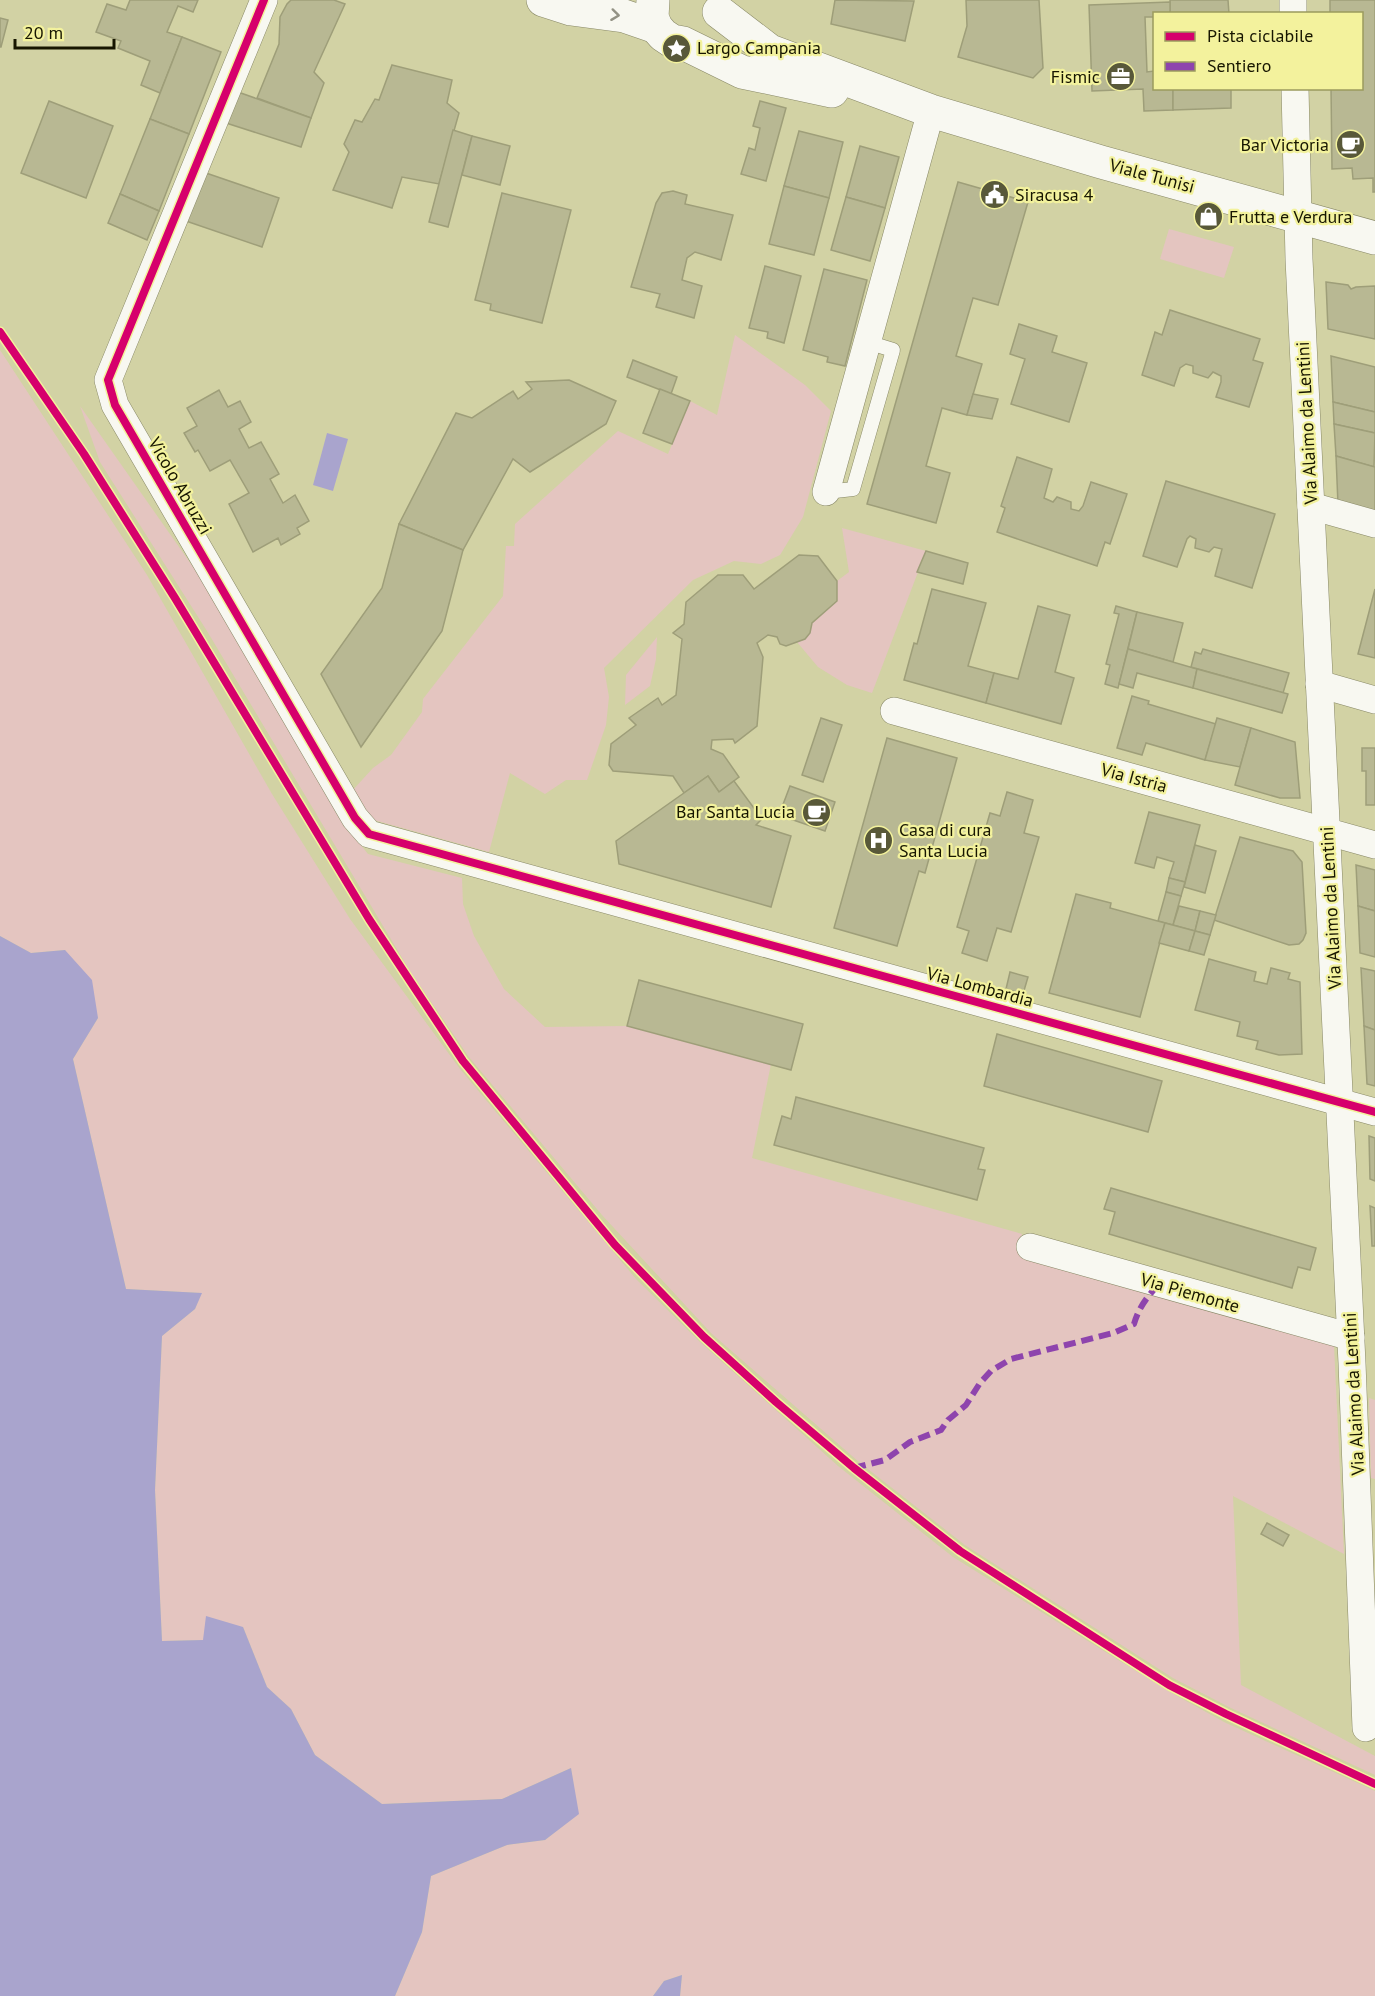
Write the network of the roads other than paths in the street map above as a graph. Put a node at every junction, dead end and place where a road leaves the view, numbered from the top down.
1 (264, 0) edge
2 (557, 4) edge
3 (725, 7) edge
4 (664, 24) edge
5 (1295, 90) edge
6 (931, 111) junction
7 (1298, 216) junction
8 (1375, 238) edge
9 (826, 492) dead end
10 (1311, 506) junction
11 (1375, 525) edge
12 (1319, 684) junction
13 (1375, 700) edge
14 (894, 711) dead end
15 (1328, 831) junction
16 (1375, 845) edge
17 (578, 891) joint
18 (1340, 1101) junction
19 (1375, 1112) edge
20 (1029, 1247) dead end
21 (1359, 1357) edge
22 (1368, 1544) edge
23 (1366, 1728) dead end

1 - 17 street, Vicolo Abruzzi
2 -> 4 street
3 - 4 street
3 - 6 street
4 - 6 street
5 - 7 street, Via Alaimo da Lentini
6 - 7 street, Viale Tunisi
6 - 9 street
7 - 8 street, Viale Tunisi
7 - 10 street, Via Alaimo da Lentini
10 - 11 street
10 - 12 street, Via Alaimo da Lentini
12 - 13 street
12 - 15 street, Via Alaimo da Lentini
14 - 15 street, Via Istria
15 - 16 street, Via Istria
15 - 18 street, Via Alaimo da Lentini
17 - 18 street, Via Lombardia
18 - 19 street, Via Lombardia
18 - 21 street, Via Alaimo da Lentini
20 - 21 street, Via Piemonte
21 - 22 street, Via Alaimo da Lentini
22 - 23 street, Via Alaimo da Lentini

